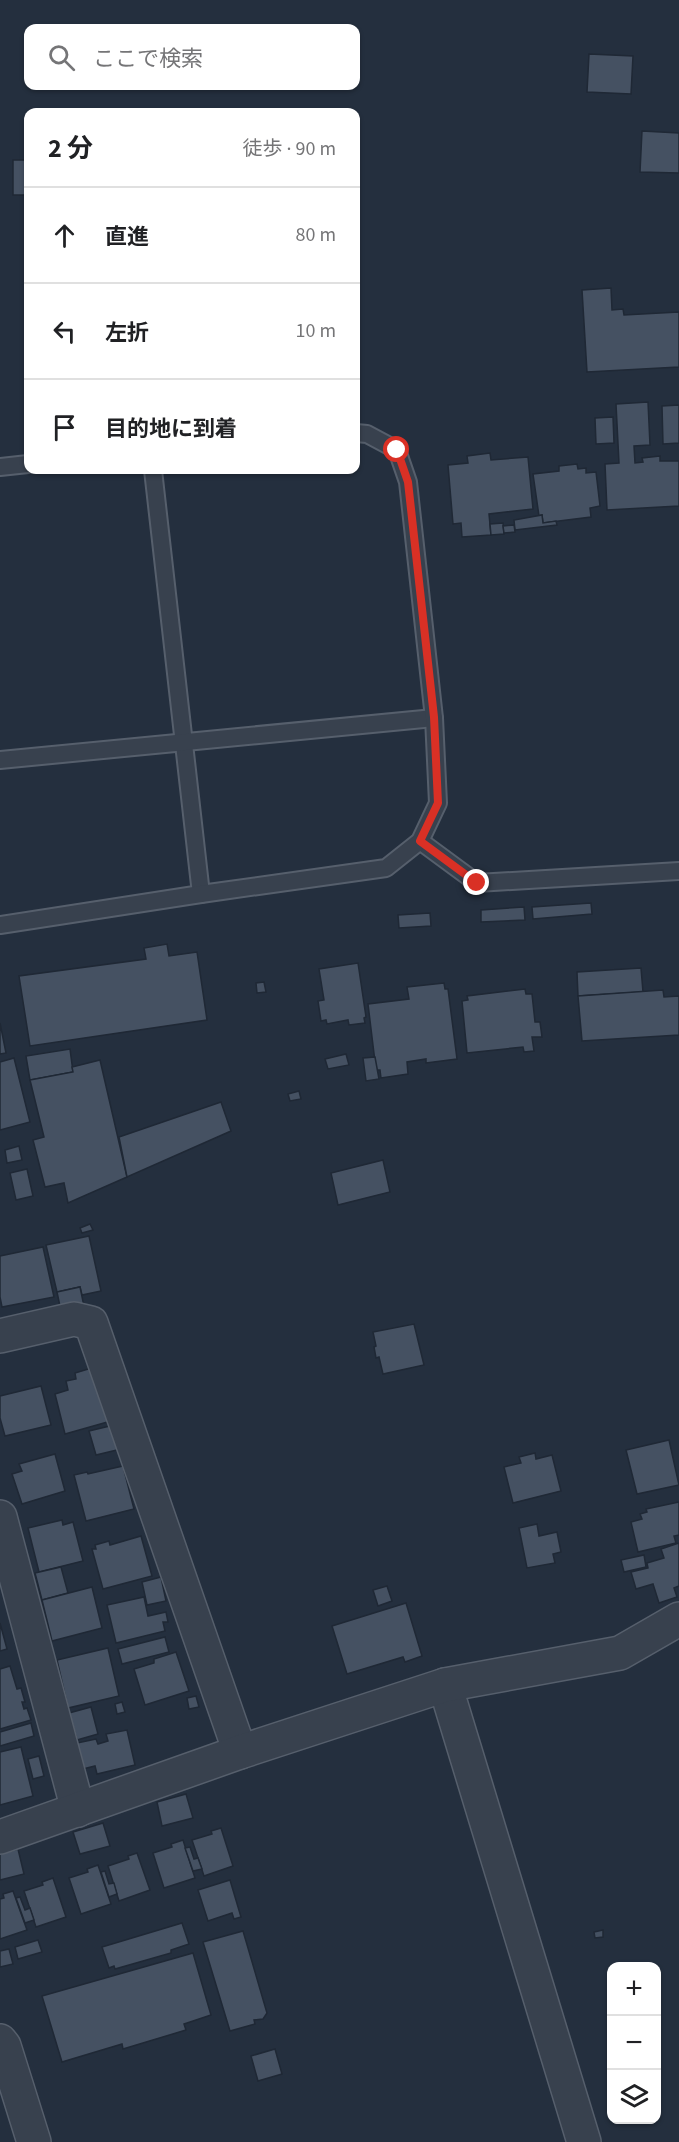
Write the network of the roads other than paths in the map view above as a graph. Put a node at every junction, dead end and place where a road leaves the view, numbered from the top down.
1 (360, 434) edge
2 (24, 464) edge
3 (0, 467) edge
4 (153, 474) edge
5 (434, 717) junction
6 (184, 742) junction
7 (0, 760) edge
8 (420, 841) junction
9 (679, 871) edge
10 (201, 894) junction
11 (0, 925) edge
12 (0, 1336) edge
13 (0, 1517) edge
14 (679, 1619) edge
15 (444, 1685) junction
16 (240, 1752) junction
17 (78, 1810) junction
18 (0, 1837) edge
19 (0, 2041) edge
20 (34, 2142) edge
21 (584, 2142) edge

1 - 5 lane
2 - 3 lane
4 - 6 lane
5 - 6 lane
5 - 8 lane
6 - 7 lane
6 - 10 lane
8 - 9 lane
8 - 10 lane
10 - 11 lane
12 - 16 street
13 - 17 street
14 - 15 street
15 - 16 street
15 - 21 street
16 - 17 street
17 - 18 street
19 - 20 street

